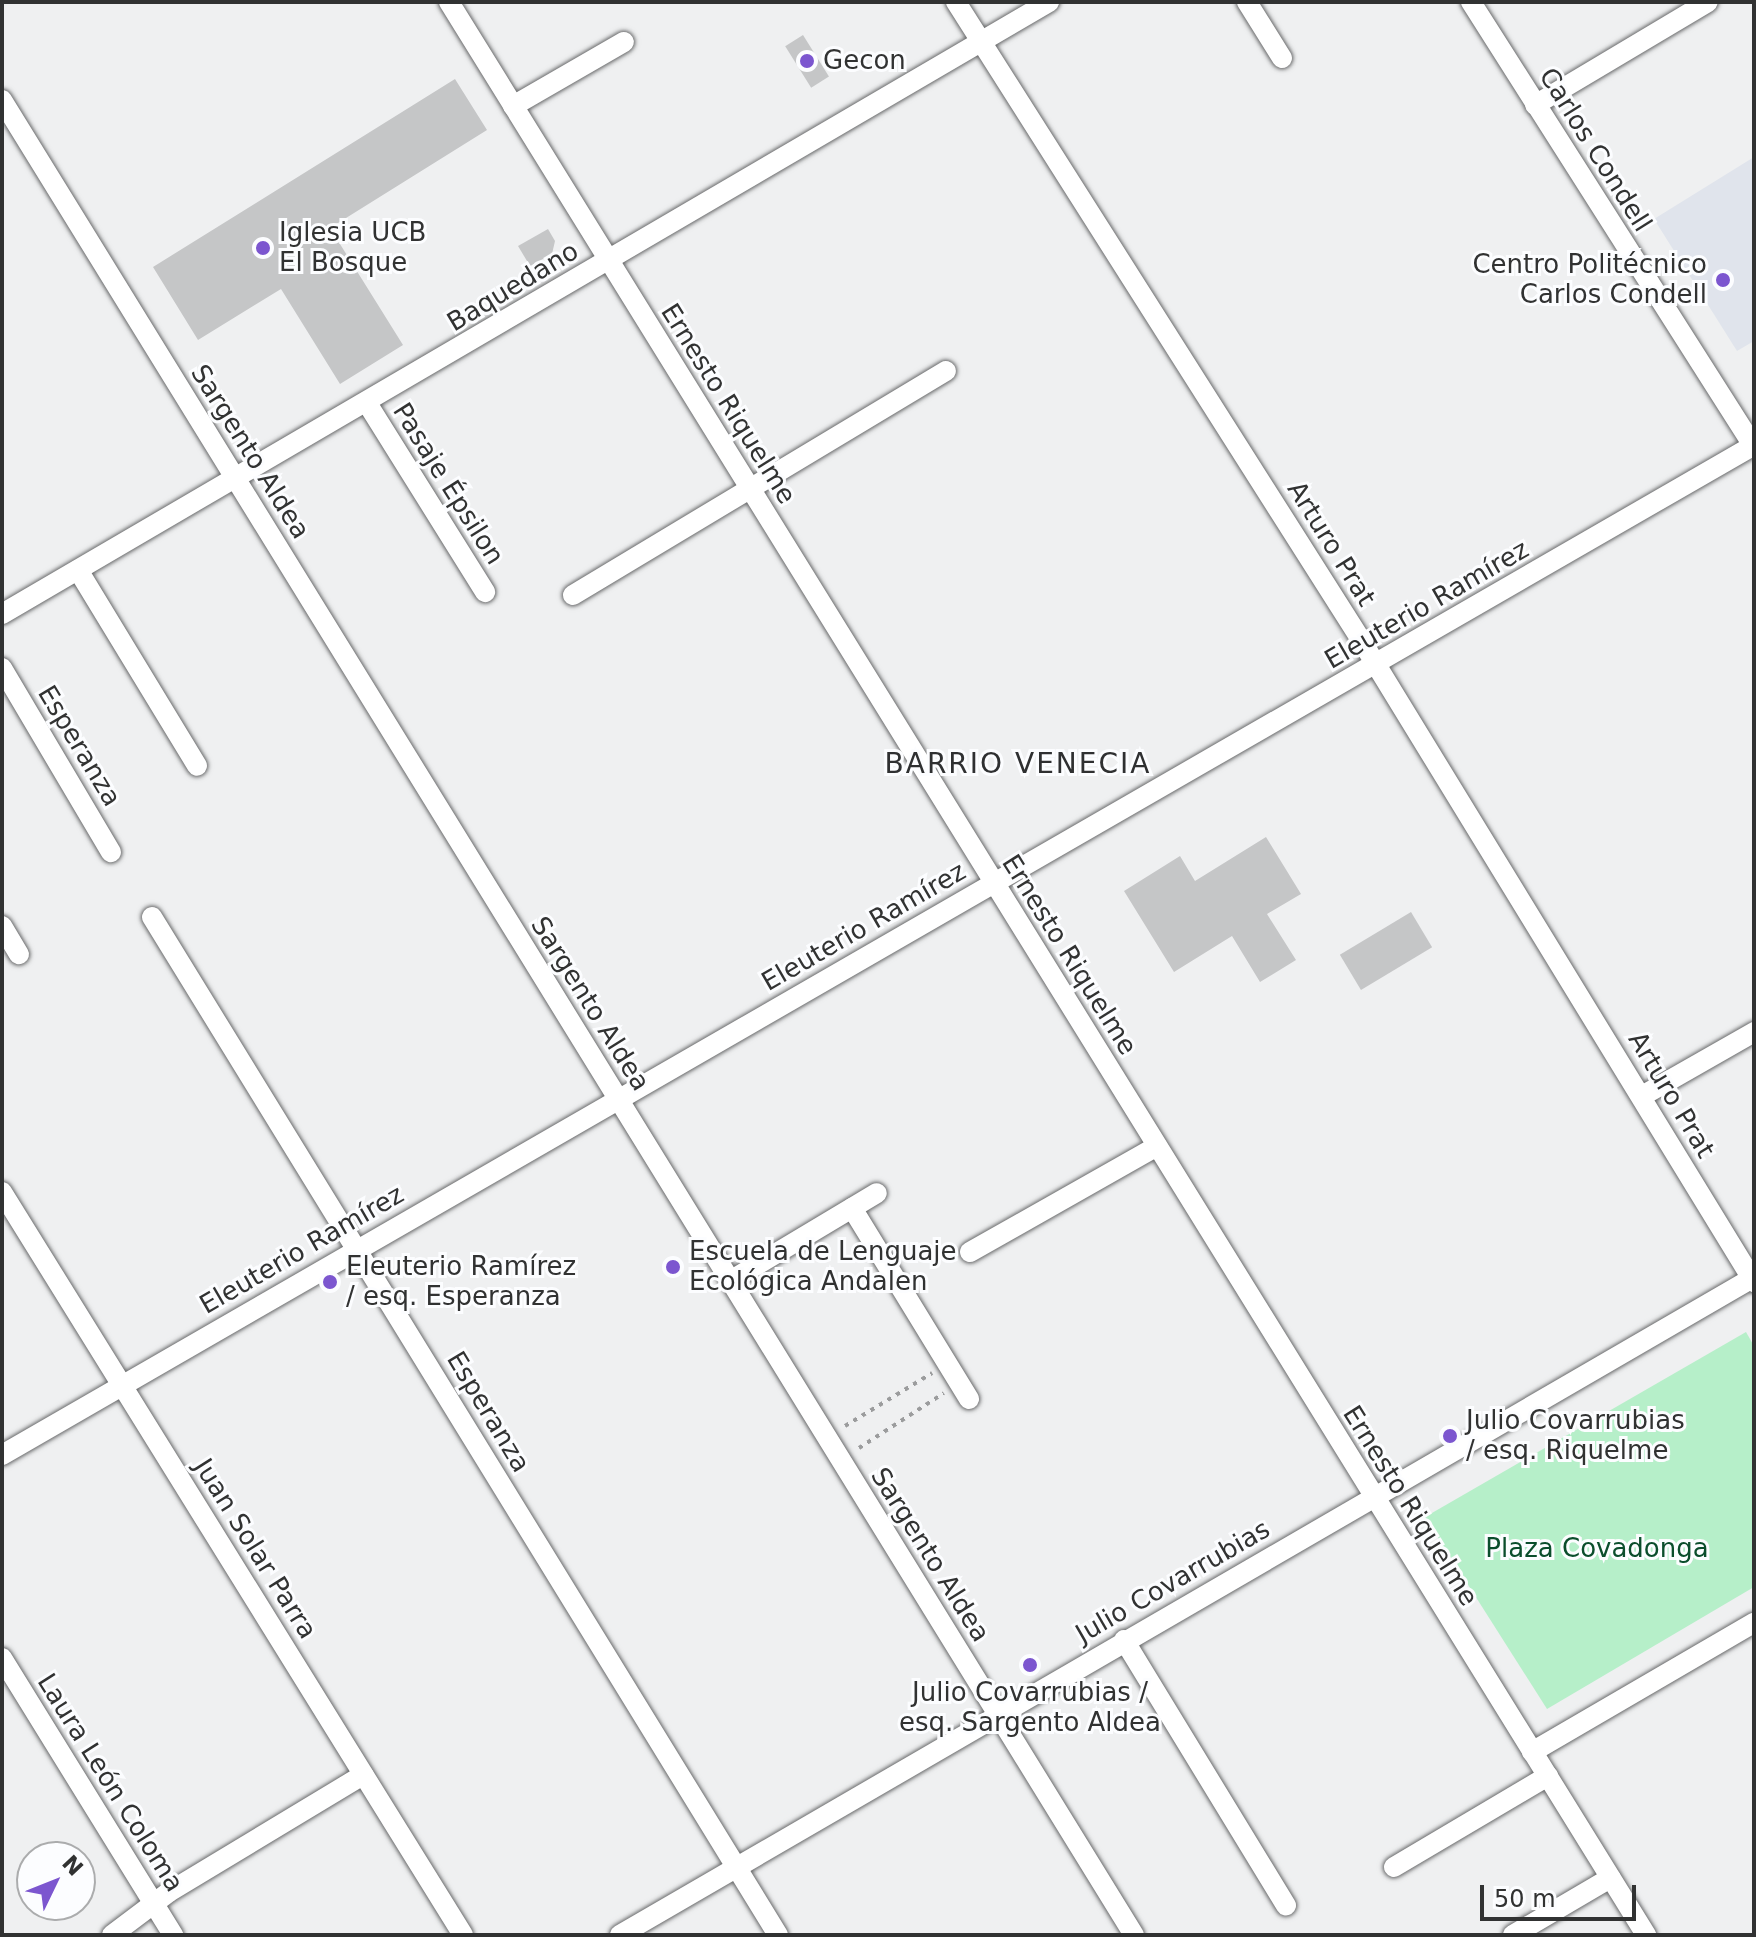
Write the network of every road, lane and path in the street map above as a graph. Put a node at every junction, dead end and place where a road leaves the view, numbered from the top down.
1 (449, 2) edge
2 (956, 2) edge
3 (1049, 2) edge
4 (1247, 2) edge
5 (1471, 2) edge
6 (1708, 2) edge
7 (624, 42) dead end
8 (981, 43) junction
9 (1282, 58) dead end
10 (2, 100) edge
11 (1535, 105) junction
12 (513, 106) junction
13 (608, 260) junction
14 (946, 371) dead end
15 (367, 403) junction
16 (1754, 446) edge
17 (237, 480) junction
18 (750, 489) junction
19 (78, 570) junction
20 (485, 592) dead end
21 (573, 595) dead end
22 (2, 614) edge
23 (1376, 664) junction
24 (2, 668) edge
25 (197, 766) dead end
26 (111, 852) dead end
27 (994, 883) junction
28 (152, 917) dead end
29 (2, 926) edge
30 (19, 954) dead end
31 (1754, 1032) edge
32 (1642, 1096) junction
33 (617, 1098) junction
34 (1157, 1146) junction
35 (2, 1192) edge
36 (877, 1193) dead end
37 (852, 1208) junction
38 (357, 1248) junction
39 (970, 1252) dead end
40 (1753, 1279) edge
41 (730, 1281) junction
42 (947, 1363) junction
43 (121, 1384) junction
44 (965, 1391) joint
45 (845, 1426) dead end
46 (859, 1448) dead end
47 (2, 1455) edge
48 (1373, 1495) junction
49 (1754, 1623) edge
50 (1124, 1640) junction
51 (2, 1658) edge
52 (998, 1714) junction
53 (1532, 1752) junction
54 (363, 1775) junction
55 (1548, 1776) junction
56 (736, 1867) junction
57 (1394, 1867) dead end
58 (1610, 1878) junction
59 (155, 1905) junction
60 (1286, 1905) dead end
61 (112, 1935) edge
62 (173, 1935) edge
63 (463, 1935) edge
64 (620, 1935) edge
65 (778, 1935) edge
66 (1134, 1935) edge
67 (1513, 1935) edge
68 (1646, 1935) edge

1 - 12 street, Ernesto Riquelme
2 - 8 street, Arturo Prat
3 - 8 street, Baquedano
4 - 9 street
5 - 11 street, Carlos Condell
6 - 11 street
7 - 12 street
8 - 13 street, Baquedano
8 - 23 street, Arturo Prat
10 - 17 street, Sargento Aldea
11 - 16 street, Carlos Condell
12 - 13 street, Ernesto Riquelme
13 - 15 street, Baquedano
13 - 18 street, Ernesto Riquelme
14 - 18 street
15 - 17 street, Baquedano
15 - 20 street, Pasaje Épsilon
16 - 23 street, Eleuterio Ramírez
17 - 19 street, Baquedano
17 - 33 street, Sargento Aldea
18 - 21 street
18 - 27 street, Ernesto Riquelme
19 - 22 street, Baquedano
19 - 25 street
23 - 27 street, Eleuterio Ramírez
23 - 32 street, Arturo Prat
24 - 26 street, Esperanza
27 - 33 street, Eleuterio Ramírez
27 - 34 street, Ernesto Riquelme
28 - 38 street, Esperanza
29 - 30 street
31 - 32 street
32 - 40 street, Arturo Prat
33 - 38 street, Eleuterio Ramírez
33 - 41 street, Sargento Aldea
34 - 39 street
34 - 48 street, Ernesto Riquelme
35 - 43 street, Juan Solar Parra
36 - 37 street
37 - 41 street
37 - 42 street
38 - 43 street, Eleuterio Ramírez
38 - 56 street, Esperanza
40 - 48 street, Julio Covarrubias
41 - 52 street, Sargento Aldea
42 - 44 street
42 - 45 path
43 - 47 street, Eleuterio Ramírez
43 - 54 street, Juan Solar Parra
44 - 46 path
48 - 50 street, Julio Covarrubias
48 - 53 street, Ernesto Riquelme
49 - 53 street
50 - 52 street, Julio Covarrubias
50 - 60 street
51 - 59 street, Laura León Coloma
52 - 56 street, Julio Covarrubias
52 - 66 street, Sargento Aldea
53 - 55 street, Ernesto Riquelme
54 - 59 street
54 - 63 street, Juan Solar Parra
55 - 57 street
55 - 58 street, Ernesto Riquelme
56 - 64 street, Julio Covarrubias
56 - 65 street, Esperanza
58 - 67 street
58 - 68 street, Ernesto Riquelme
59 - 61 street
59 - 62 street, Laura León Coloma

